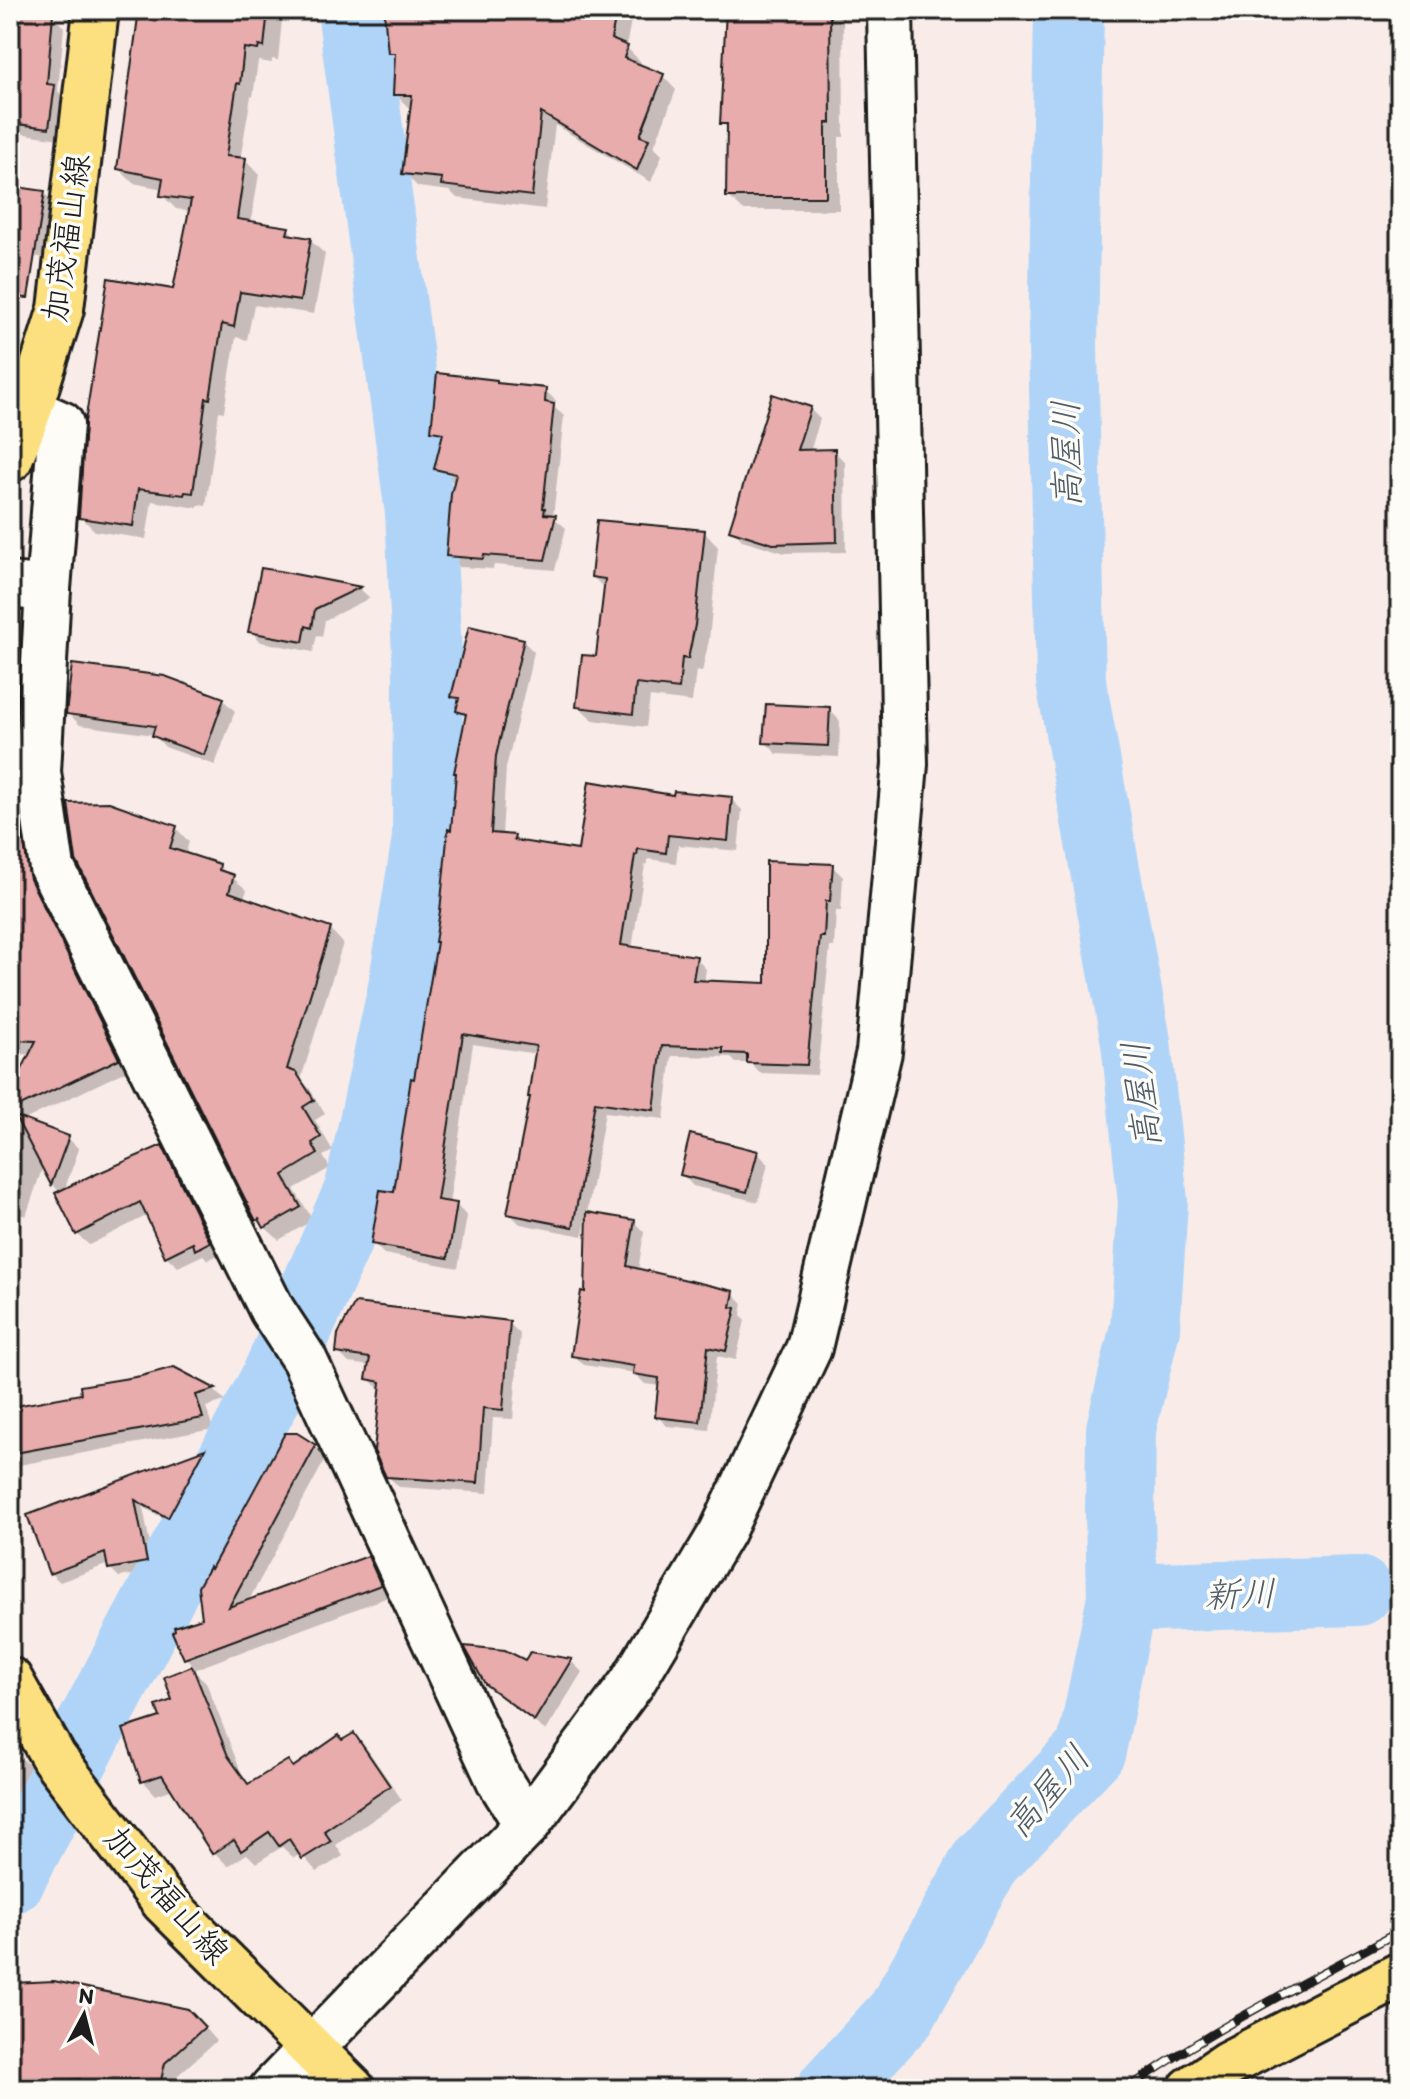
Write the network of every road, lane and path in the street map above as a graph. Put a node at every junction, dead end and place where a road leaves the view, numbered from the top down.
1 (96, 10) edge
2 (890, 10) edge
3 (29, 410) junction
4 (10, 459) edge
5 (29, 587) edge
6 (10, 1680) edge
7 (527, 1825) junction
8 (1400, 1975) edge
9 (311, 2048) junction
10 (272, 2089) edge
11 (352, 2089) edge
12 (1191, 2089) edge

1 - 3 main road, 加茂福山線
2 - 7 street
3 - 4 main road, 加茂福山線
3 - 5 street
5 - 7 street
6 - 9 main road, 加茂福山線
7 - 9 street
8 - 12 main road
9 - 10 street
9 - 11 main road, 加茂福山線

